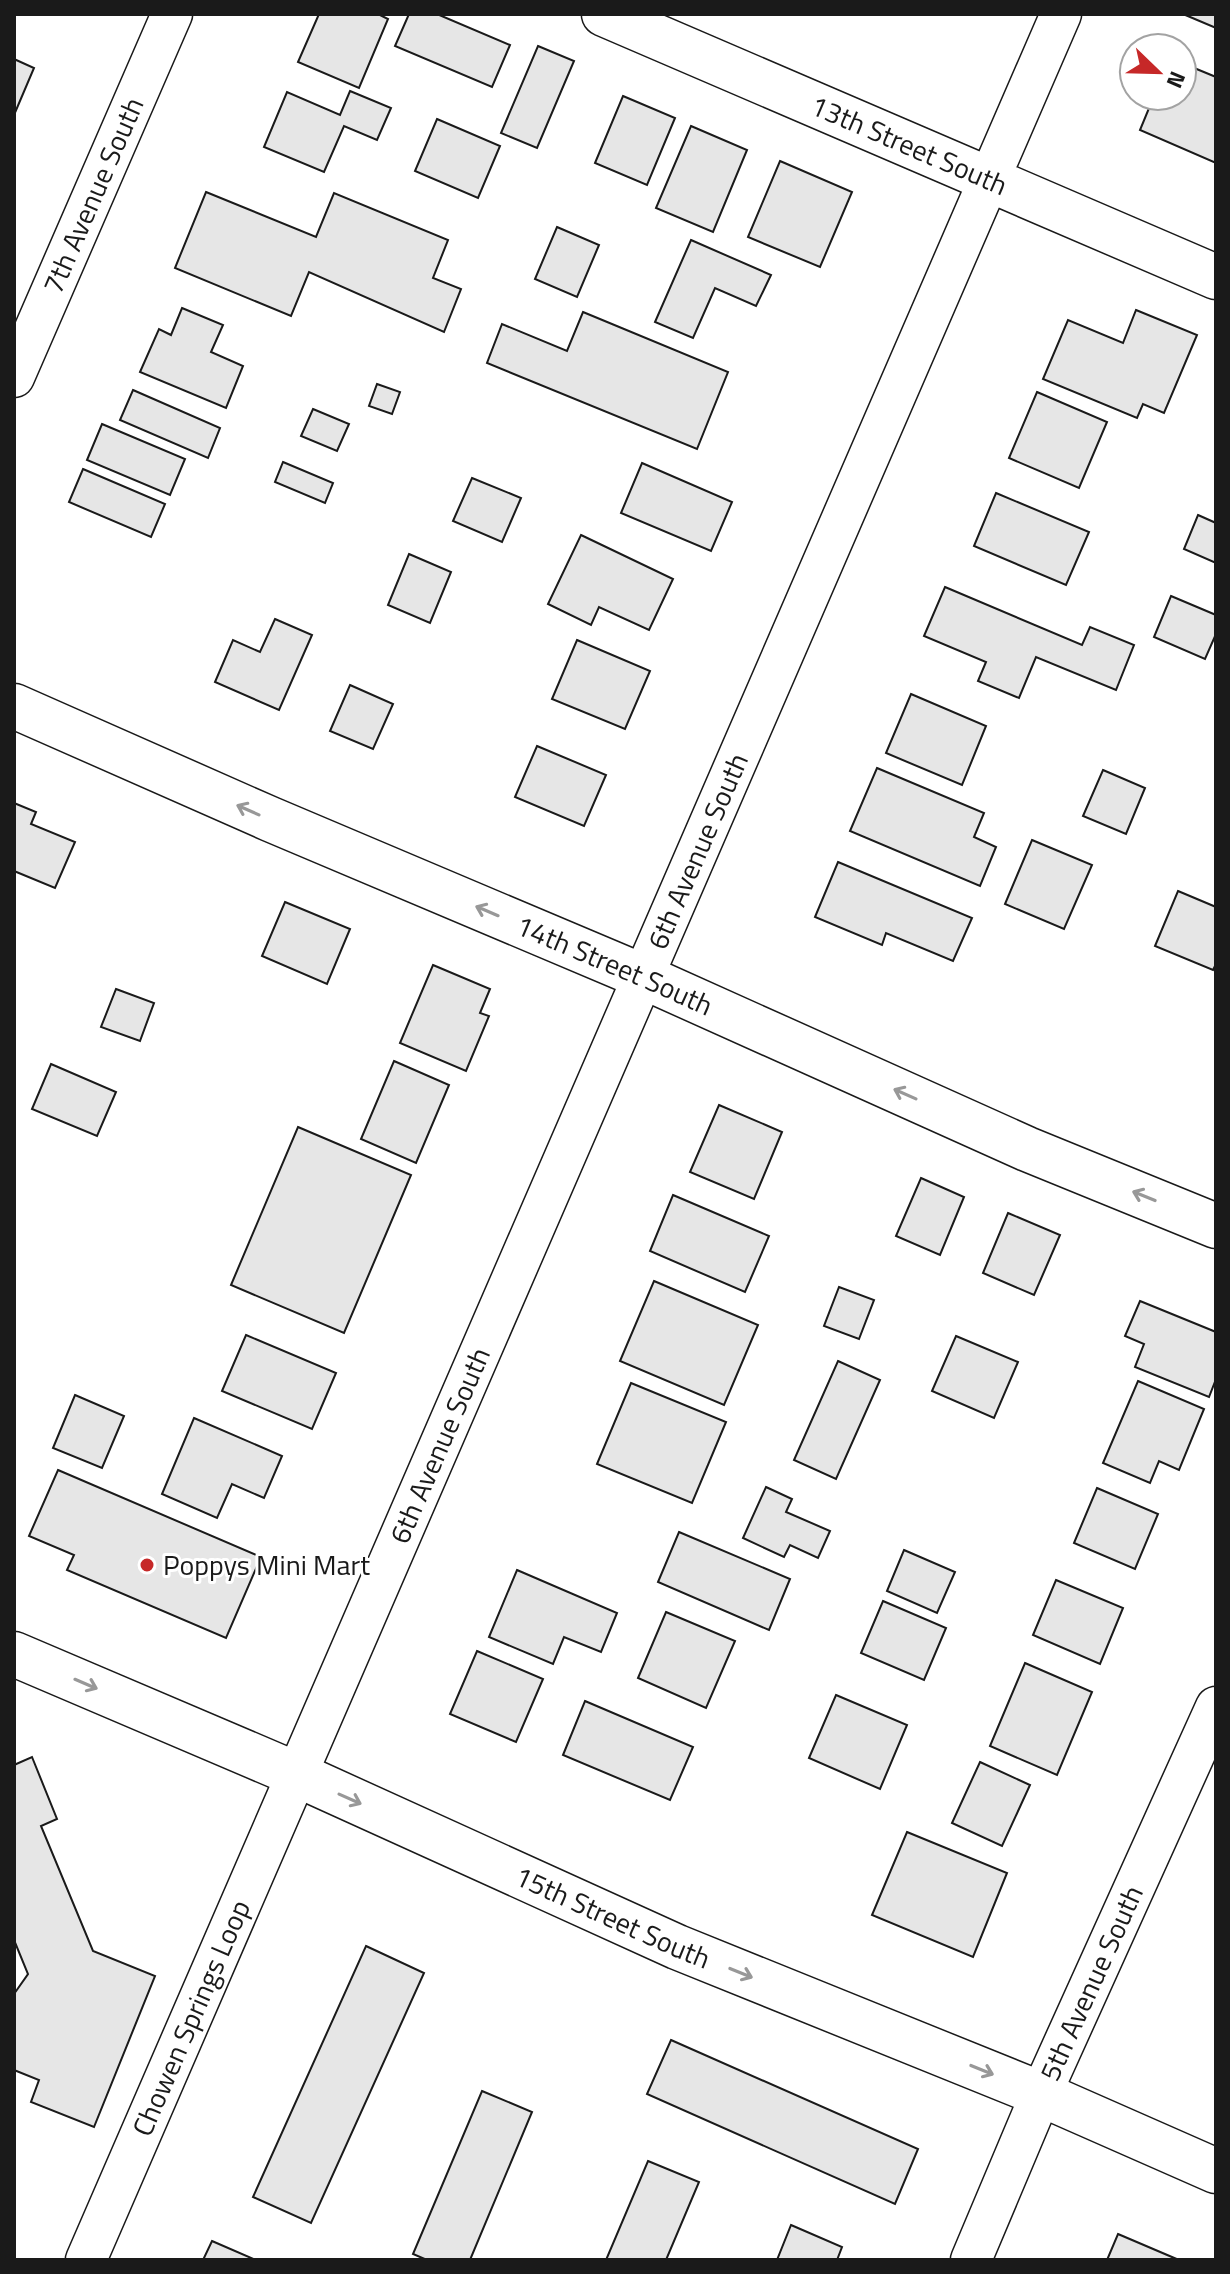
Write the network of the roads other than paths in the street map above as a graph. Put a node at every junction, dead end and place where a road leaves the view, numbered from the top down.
1 (172, 14) edge
2 (604, 14) edge
3 (1061, 14) edge
4 (991, 178) junction
5 (1216, 277) edge
6 (14, 377) edge
7 (14, 706) edge
8 (644, 977) junction
9 (1216, 1226) edge
10 (14, 1654) edge
11 (1216, 1707) edge
12 (298, 1775) junction
13 (1041, 2094) junction
14 (1216, 2171) edge
15 (86, 2260) edge
16 (971, 2260) edge

1 - 6 street, 7th Avenue South
2 - 4 main road, 13th Street South
3 - 4 street, 6th Avenue South
4 - 5 main road, 13th Street South
4 - 8 street, 6th Avenue South
8 -> 7 main road, 14th Street South
9 -> 8 main road, 14th Street South
8 - 12 street, 6th Avenue South
10 -> 12 main road, 15th Street South
11 - 13 street, 5th Avenue South
12 -> 13 main road, 15th Street South
12 - 15 street, Chowen Springs Loop
13 - 14 main road, 15th Street South
13 - 16 street, 5th Avenue South

